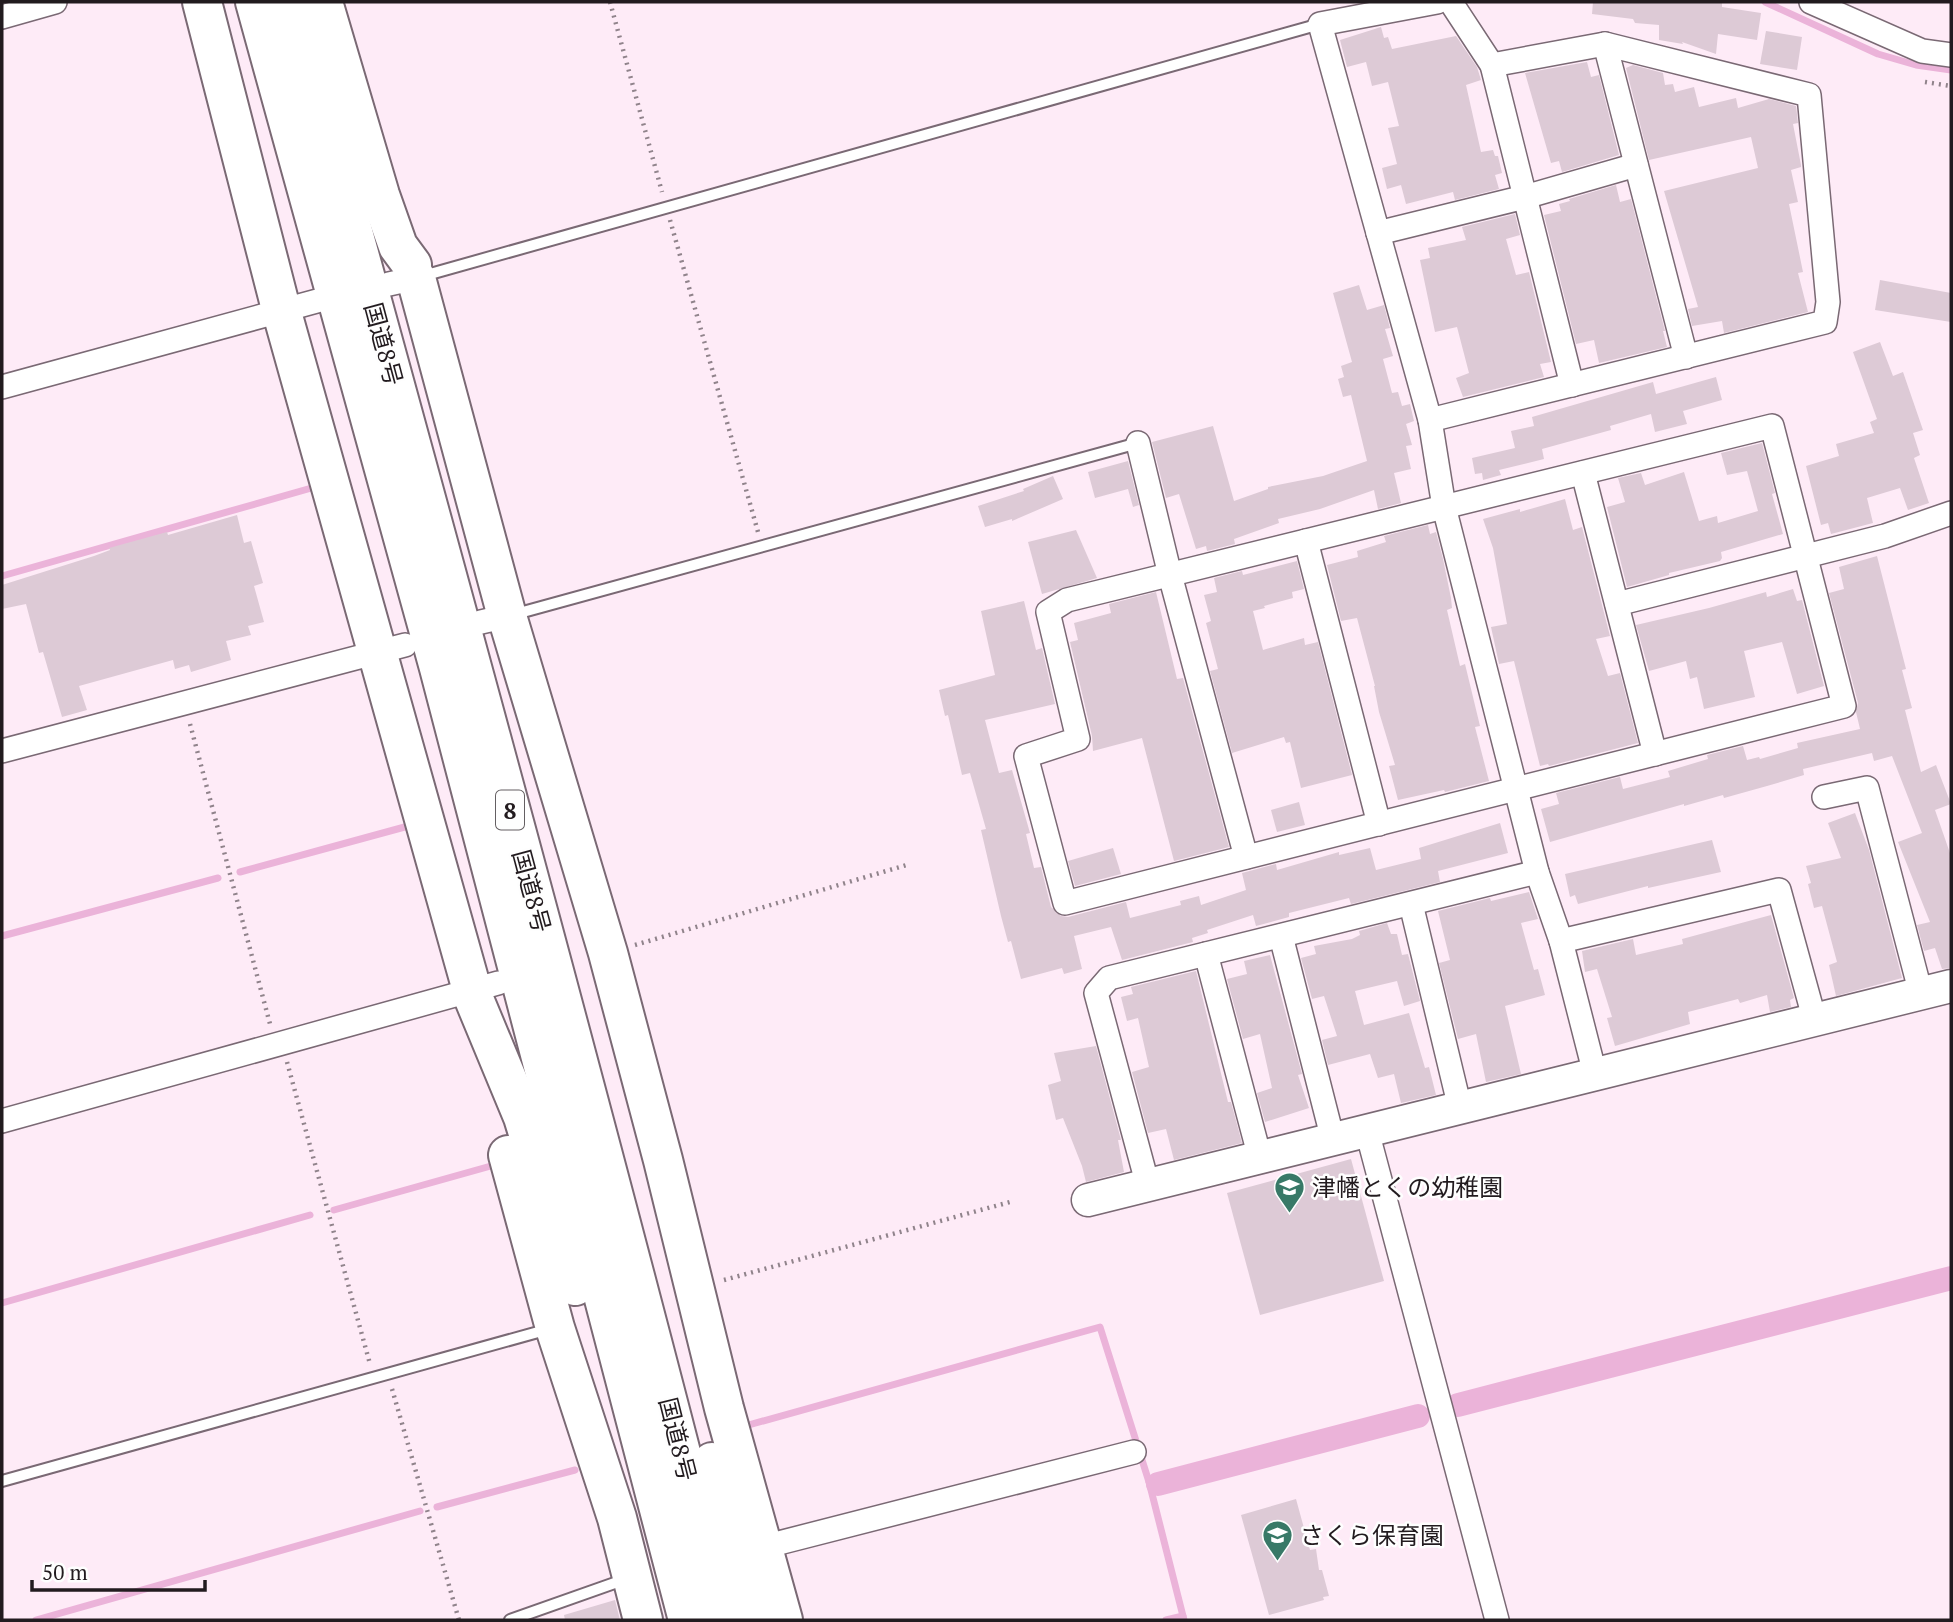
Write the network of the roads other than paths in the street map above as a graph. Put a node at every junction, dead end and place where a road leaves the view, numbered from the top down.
1 (55, 2) edge
2 (202, 2) edge
3 (223, 2) edge
4 (256, 2) edge
5 (290, 2) edge
6 (323, 2) edge
7 (345, 2) edge
8 (1448, 2) edge
9 (1811, 2) edge
10 (2, 17) edge
11 (1320, 24) junction
12 (1605, 44) junction
13 (1951, 55) edge
14 (1492, 65) junction
15 (1636, 165) junction
16 (1525, 197) junction
17 (1378, 233) junction
18 (406, 276) junction
19 (298, 305) junction
20 (1686, 357) junction
21 (1572, 385) junction
22 (2, 387) edge
23 (1430, 420) junction
24 (1138, 443) joint
25 (1583, 473) junction
26 (1444, 508) junction
27 (1951, 513) edge
28 (1306, 541) junction
29 (1806, 557) junction
30 (1170, 575) junction
31 (1617, 604) junction
32 (494, 619) junction
33 (391, 648) junction
34 (2, 751) edge
35 (1655, 754) junction
36 (1516, 790) junction
37 (1824, 797) dead end
38 (1380, 824) junction
39 (1247, 857) junction
40 (1538, 872) junction
41 (587, 887) junction
42 (1411, 904) junction
43 (1281, 936) junction
44 (1561, 941) junction
45 (1206, 954) junction
46 (1936, 990) edge
47 (481, 991) junction
48 (1815, 1021) junction
49 (1595, 1074) junction
50 (1460, 1108) junction
51 (2, 1121) edge
52 (1367, 1131) junction
53 (1333, 1140) junction
54 (1260, 1158) junction
55 (1148, 1186) junction
56 (1088, 1200) dead end
57 (555, 1328) junction
58 (1134, 1452) dead end
59 (2, 1481) edge
60 (763, 1547) junction
61 (633, 1577) junction
62 (512, 1620) edge
63 (643, 1620) edge
64 (674, 1620) edge
65 (688, 1620) edge
66 (724, 1620) edge
67 (750, 1620) edge
68 (783, 1620) edge
69 (1497, 1620) edge

1 - 10 street
2 - 19 highway
3 - 19 highway
4 - 65 highway, 国道8号 / 8
5 - 66 highway, 国道8号 / 8
6 - 18 highway
7 - 18 highway
8 - 11 street
8 - 14 street
9 - 13 street
11 - 17 street
11 - 18 lane
12 - 14 street
12 - 15 street
12 - 20 street
14 - 16 street
15 - 16 street
15 - 20 street
16 - 17 street
16 - 21 street
17 - 23 street
18 - 32 highway
19 - 22 street
19 - 33 highway
20 - 21 street
21 - 23 street
23 - 26 street
24 - 30 street
24 - 32 lane
25 - 26 street
25 - 29 street
25 - 31 street
26 - 28 street
26 - 36 street
27 - 29 street
28 - 30 street
28 - 38 street
29 - 31 street
29 - 35 street
30 - 39 street
30 - 39 street
31 - 35 street
32 - 41 highway
33 - 34 street
33 - 47 highway
35 - 36 street
36 - 38 street
36 - 40 street
37 - 46 street
38 - 39 street
40 - 42 street
40 - 44 street
41 - 60 highway
41 - 67 highway
42 - 43 street
42 - 50 street
43 - 45 street
43 - 53 street
44 - 48 street
44 - 49 street
45 - 54 street
45 - 55 street
46 - 48 street
47 - 51 street
47 - 57 highway
47 - 64 highway
48 - 49 street
49 - 50 street
50 - 52 street
52 - 53 street
52 - 69 street
53 - 54 street
54 - 55 street
55 - 56 street
57 - 59 lane
57 - 61 highway
58 - 60 street
60 - 68 highway
61 - 62 lane
61 - 63 highway

